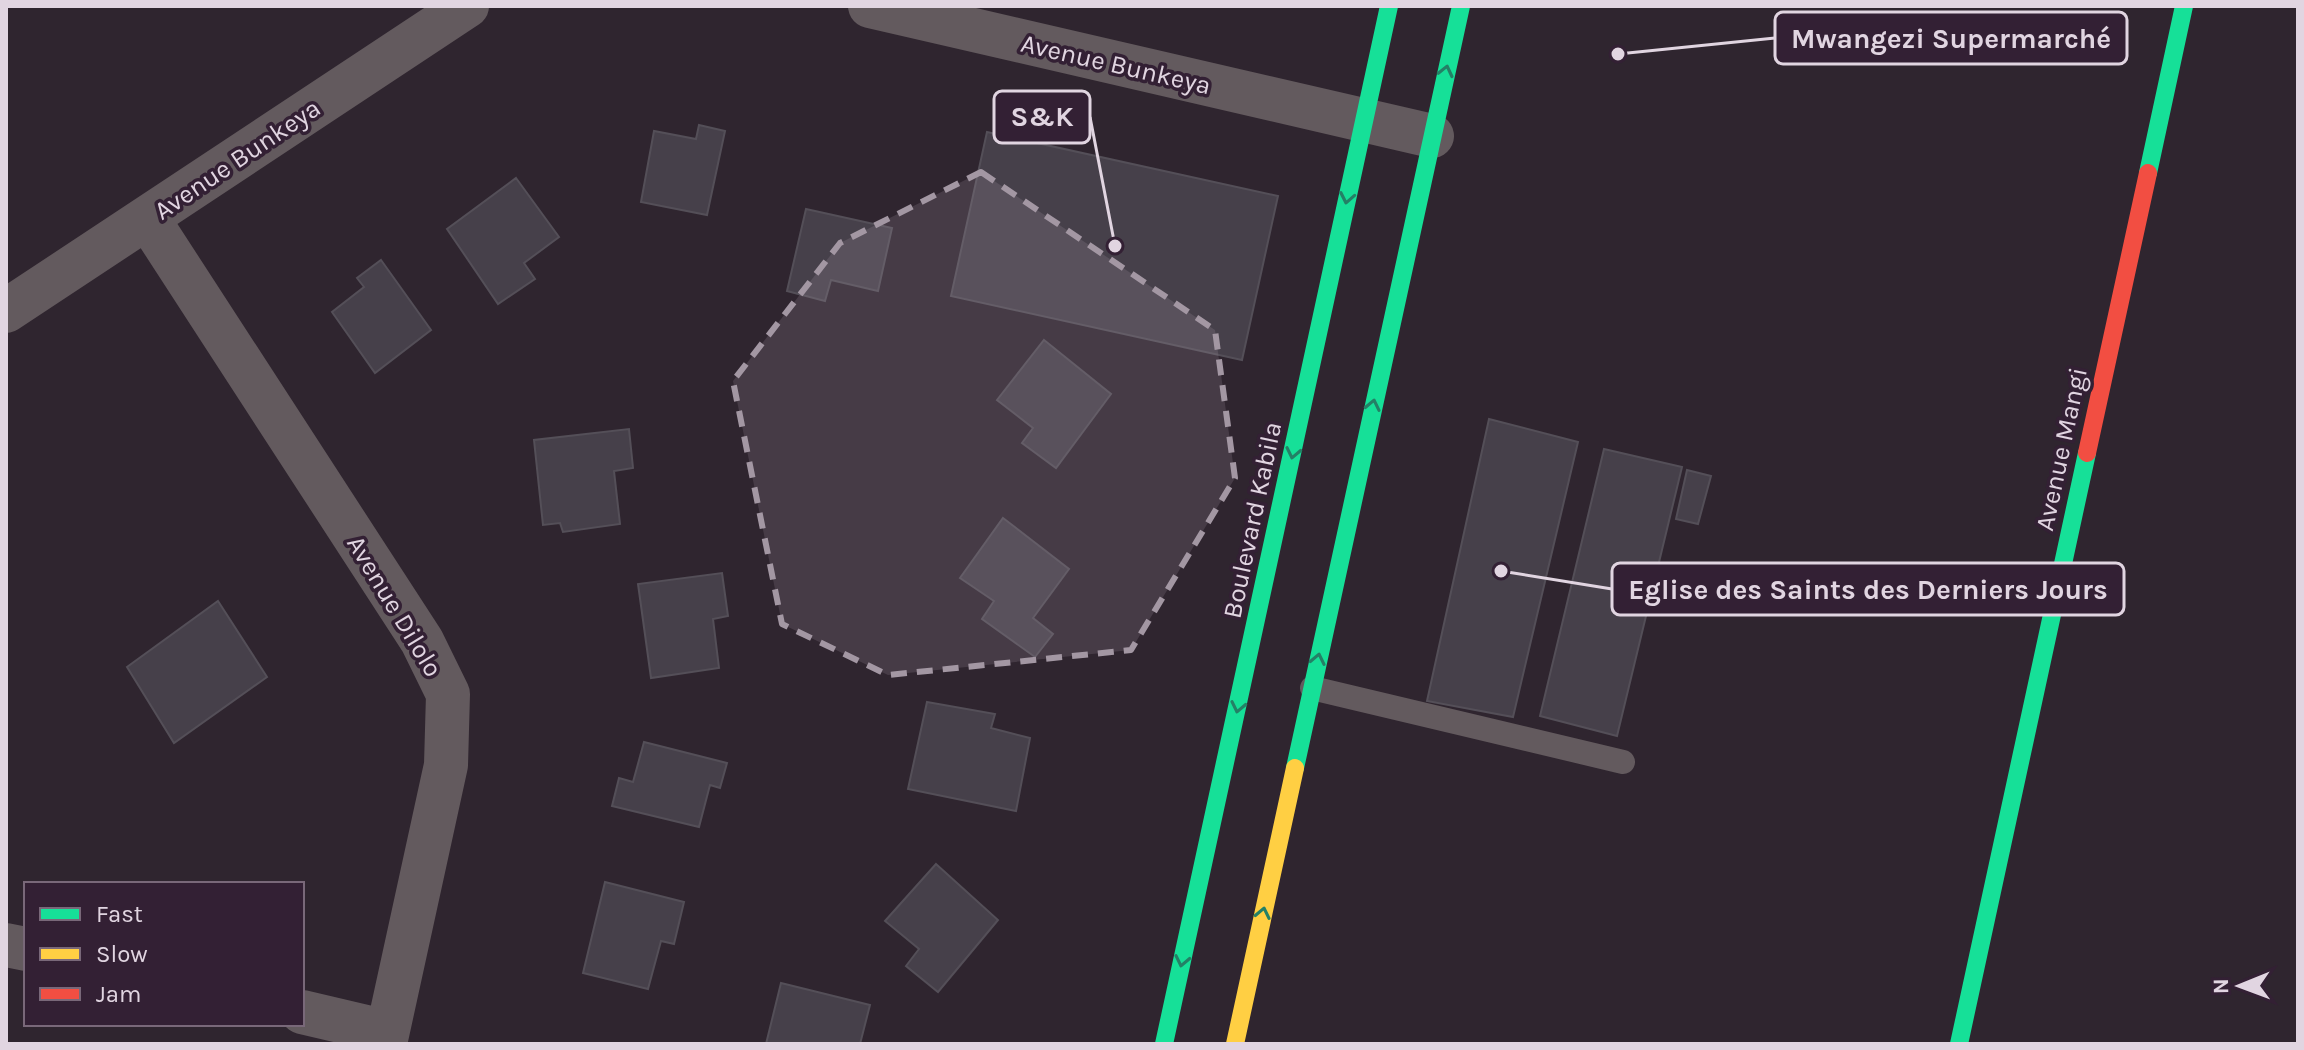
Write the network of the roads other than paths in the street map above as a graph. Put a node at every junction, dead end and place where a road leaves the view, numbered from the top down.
1 (467, 6) edge
2 (870, 6) edge
3 (1389, 6) edge
4 (1461, 6) edge
5 (2184, 6) edge
6 (1362, 122) junction
7 (1432, 136) junction
8 (148, 219) junction
9 (6, 311) edge
10 (1312, 688) junction
11 (1623, 762) dead end
12 (304, 1013) edge
13 (386, 1038) edge
14 (1164, 1044) edge
15 (1235, 1044) edge
16 (1959, 1044) edge

1 - 8 street, Avenue Bunkeya
2 - 6 street, Avenue Bunkeya
3 - 6 street, Boulevard Kabila
7 -> 4 street
5 - 16 street, Avenue Mangi
6 - 7 street, Avenue Bunkeya
6 -> 14 street, Boulevard Kabila
10 -> 7 street
8 - 9 street, Avenue Bunkeya
8 - 13 street, Avenue Dilolo
10 - 11 lane
15 -> 10 street
12 - 13 street

